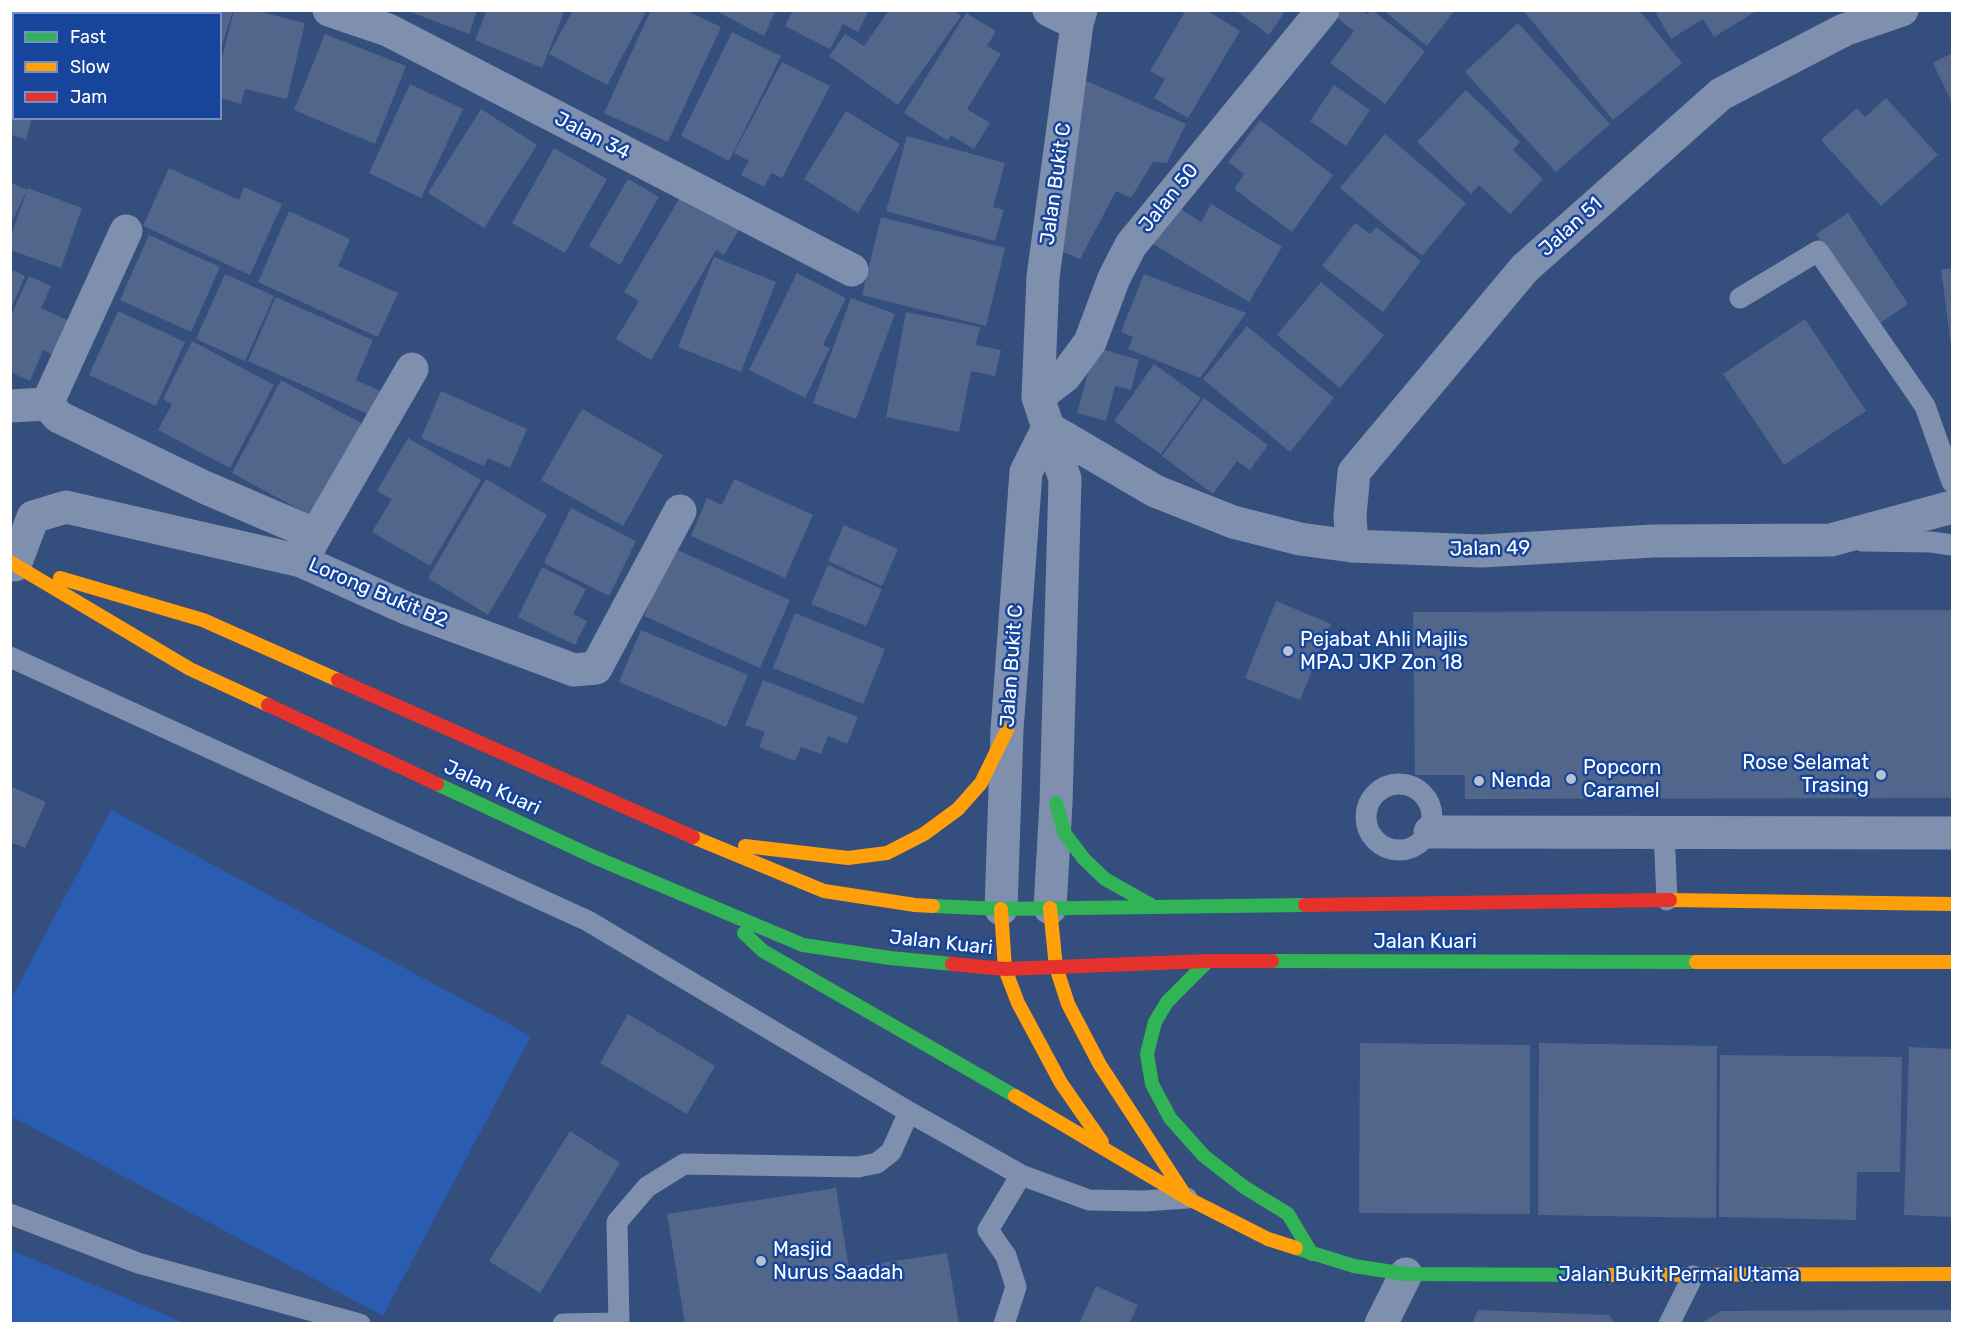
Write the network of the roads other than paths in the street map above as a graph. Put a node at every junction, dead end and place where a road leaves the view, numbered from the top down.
1 (329, 10) edge
2 (1323, 10) edge
3 (1902, 10) edge
4 (1069, 15) edge
5 (392, 20) edge
6 (1841, 20) edge
7 (126, 231) dead end
8 (852, 270) dead end
9 (1740, 298) dead end
10 (411, 369) dead end
11 (1038, 397) junction
12 (46, 404) junction
13 (10, 406) edge
14 (1048, 428) junction
15 (1953, 482) edge
16 (1953, 507) edge
17 (680, 512) dead end
18 (1832, 540) junction
19 (1953, 545) edge
20 (1352, 546) junction
21 (309, 548) junction
22 (13, 563) edge
23 (10, 657) edge
24 (1007, 730) junction
25 (1056, 803) junction
26 (1430, 832) dead end
27 (1664, 832) junction
28 (1953, 833) edge
29 (704, 842) junction
30 (1667, 900) junction
31 (1953, 904) edge
32 (1153, 906) junction
33 (1050, 908) junction
34 (1000, 909) junction
35 (721, 910) junction
36 (1208, 961) junction
37 (1953, 962) edge
38 (1056, 967) junction
39 (1005, 969) junction
40 (909, 1112) junction
41 (1107, 1149) junction
42 (1021, 1175) junction
43 (1187, 1198) junction
44 (10, 1214) edge
45 (1312, 1254) junction
46 (1406, 1274) junction
47 (1953, 1274) edge
48 (1693, 1276) junction
49 (360, 1323) edge
50 (563, 1323) edge
51 (619, 1323) edge
52 (1004, 1323) edge
53 (1381, 1323) edge
54 (1669, 1323) edge

1 - 5 street, Jalan 34
2 - 11 street, Jalan 50
3 - 6 street, Jalan 51
4 - 11 street, Jalan Bukit C
5 - 8 street, Jalan 34
6 - 20 street, Jalan 51
7 - 12 street
9 - 15 lane
10 - 21 street
11 - 14 street, Jalan Bukit C
12 - 13 street
12 - 21 street, Lorong Bukit B2
14 - 20 street, Jalan 49
14 - 24 street, Jalan Bukit C
14 - 25 street, Jalan Bukit C
16 - 18 street, Jalan 49
17 - 21 street, Lorong Bukit B2
18 - 19 lane
18 - 20 street, Jalan 49
21 - 22 street, Lorong Bukit B2
22 - 29 street, Jalan Kuari
22 - 35 street, Jalan Kuari
23 - 40 lane
24 - 29 street
24 - 34 street, Jalan Bukit C
25 - 32 street
25 - 33 street, Jalan Bukit C
26 - 27 street
27 - 28 street
27 - 30 lane
29 - 34 street, Jalan Kuari
30 - 31 street, Jalan Kuari
30 - 32 street, Jalan Kuari
32 - 33 street, Jalan Kuari
33 - 34 street, Jalan Kuari
33 - 38 street, Jalan Bukit Permai Utama
34 - 39 street, Jalan Bukit Permai Utama
35 - 39 street, Jalan Kuari
35 - 41 street
36 - 37 street, Jalan Kuari
36 - 38 street, Jalan Kuari
36 - 45 street
38 - 39 street, Jalan Kuari
38 - 43 street, Jalan Bukit Permai Utama
39 - 41 street, Jalan Bukit Permai Utama
40 - 42 lane
40 - 51 lane
41 - 43 street, Jalan Bukit Permai Utama
42 - 43 lane
42 - 52 lane
43 - 45 street, Jalan Bukit Permai Utama
44 - 49 lane
45 - 46 street, Jalan Bukit Permai Utama
46 - 48 street, Jalan Bukit Permai Utama
46 - 53 street
47 - 48 street, Jalan Bukit Permai Utama
48 - 54 lane
50 - 51 lane

